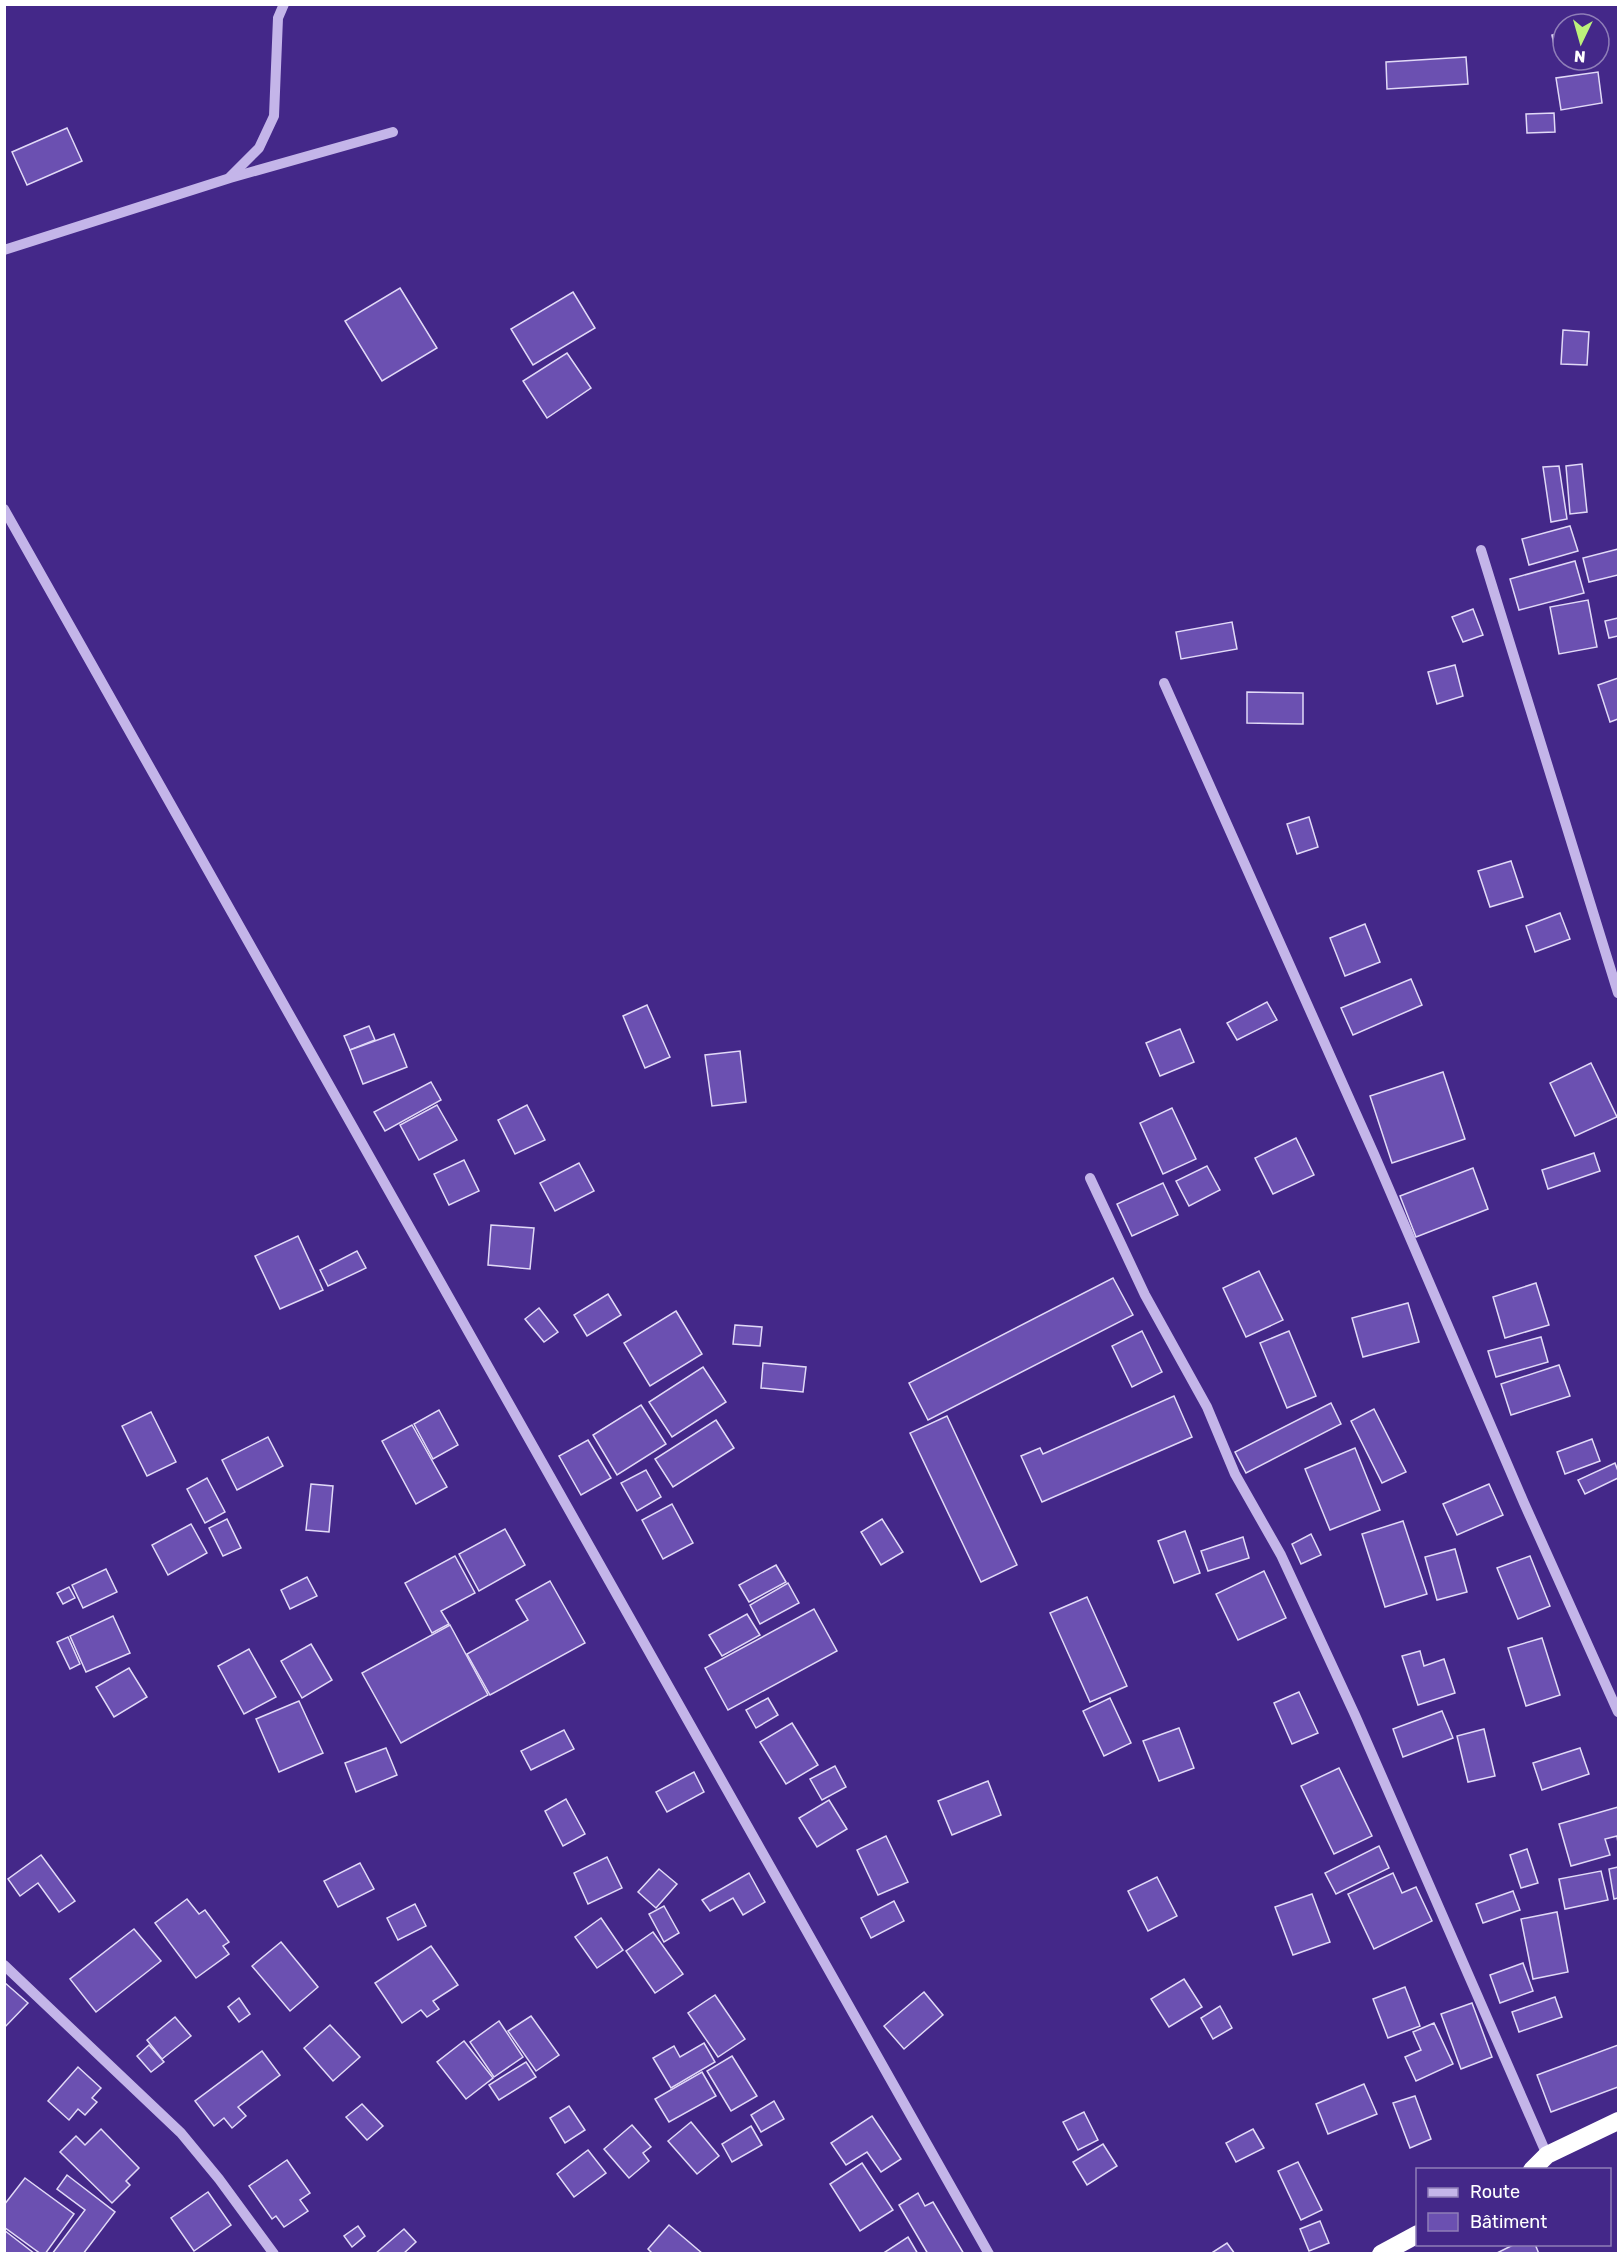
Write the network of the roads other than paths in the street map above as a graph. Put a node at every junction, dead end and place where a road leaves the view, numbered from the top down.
1 (284, 4) edge
2 (393, 132) dead end
3 (230, 178) junction
4 (4, 250) edge
5 (4, 509) edge
6 (1481, 550) dead end
7 (1164, 683) dead end
8 (1618, 993) edge
9 (1090, 1178) dead end
10 (1618, 1712) edge
11 (4, 1965) edge
12 (1618, 2121) edge
13 (1547, 2155) junction
14 (1533, 2168) edge
15 (1416, 2235) edge
16 (274, 2253) edge
17 (989, 2253) edge
18 (1381, 2253) edge

1 - 3 street
2 - 3 street
3 - 4 street
5 - 17 street
6 - 8 street
7 - 10 street
9 - 13 street
11 - 16 street
12 - 13 highway
13 - 14 highway
15 - 18 highway

